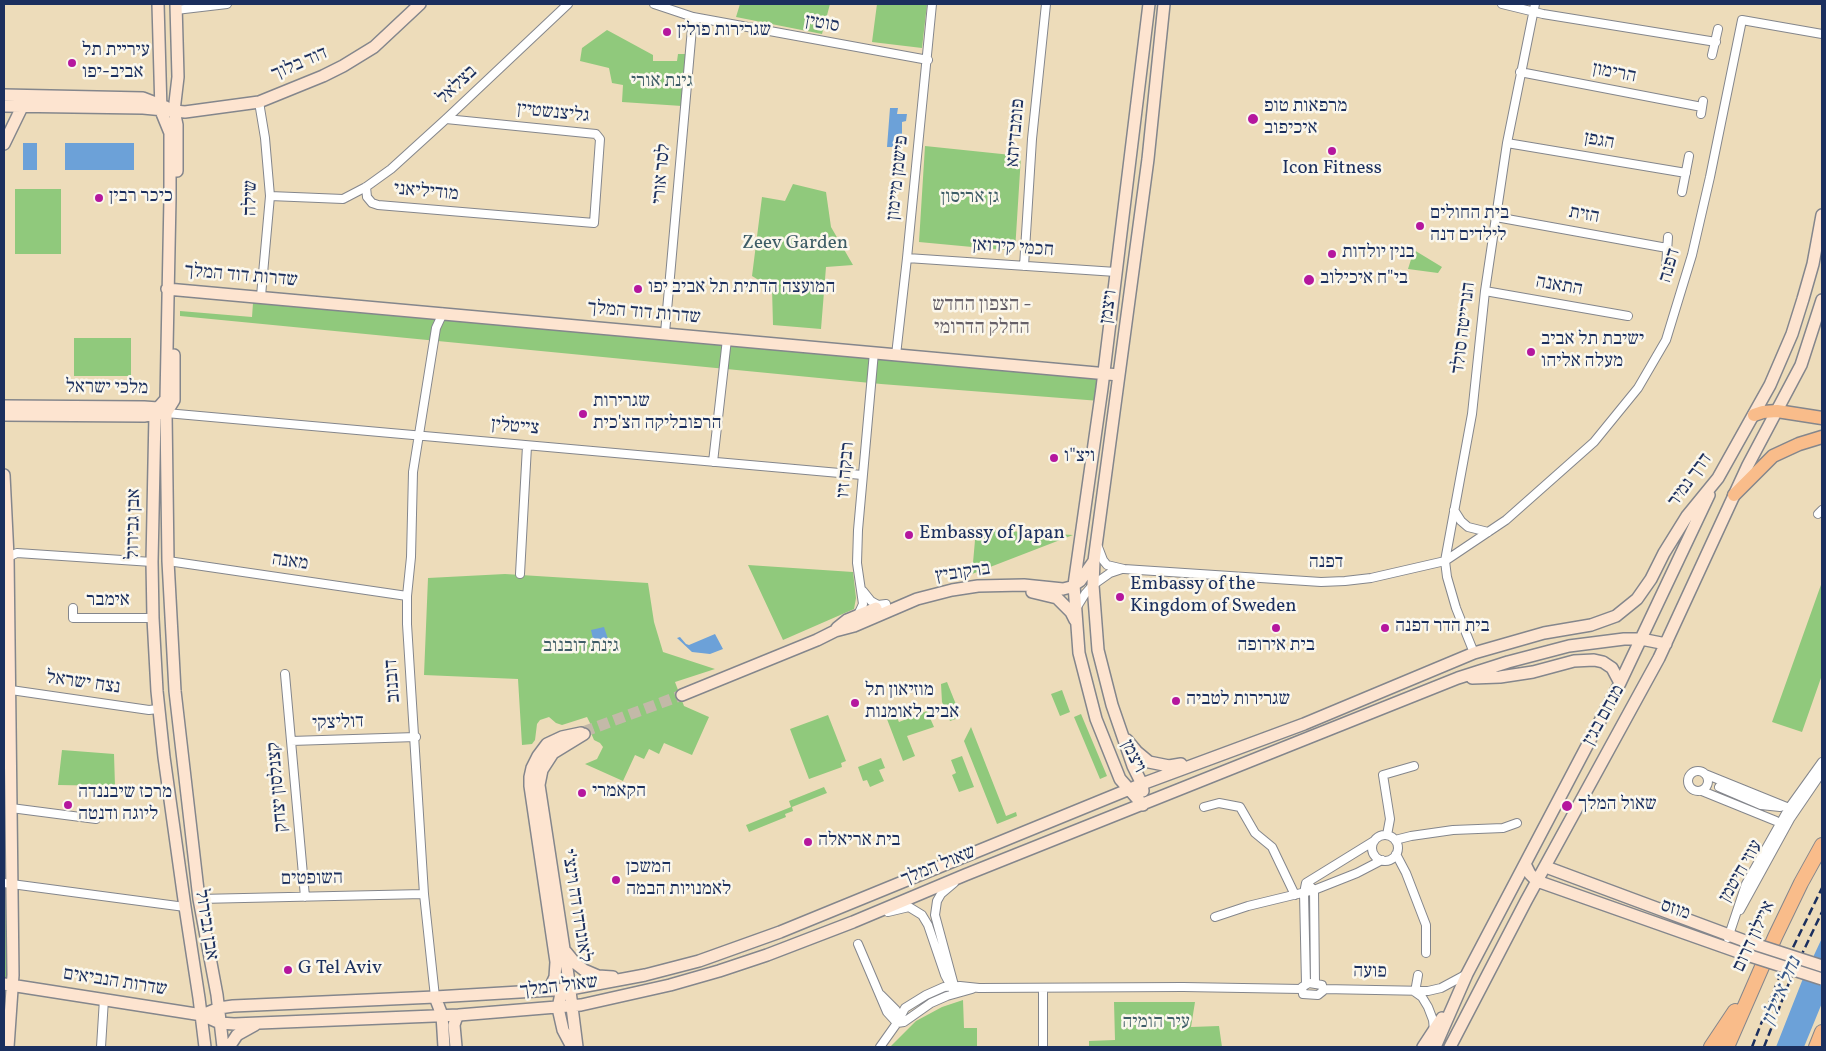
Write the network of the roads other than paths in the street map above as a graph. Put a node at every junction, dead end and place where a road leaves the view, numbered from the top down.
1 (158, 4) edge
2 (227, 4) edge
3 (420, 4) edge
4 (568, 4) edge
5 (654, 4) edge
6 (932, 4) edge
7 (1046, 4) edge
8 (1150, 4) edge
9 (1164, 4) edge
10 (1502, 4) edge
11 (1535, 4) edge
12 (176, 7) edge
13 (1533, 12) junction
14 (693, 17) junction
15 (1718, 29) dead end
16 (1822, 34) edge
17 (1716, 42) junction
18 (1712, 55) dead end
19 (928, 60) junction
20 (1520, 72) junction
21 (4, 96) edge
22 (259, 102) junction
23 (4, 106) edge
24 (22, 107) junction
25 (161, 107) junction
26 (1702, 108) dead end
27 (174, 111) junction
28 (446, 119) junction
29 (1507, 143) junction
30 (4, 144) edge
31 (1689, 156) dead end
32 (1686, 173) junction
33 (366, 187) junction
34 (1682, 192) dead end
35 (270, 196) junction
36 (1822, 215) edge
37 (1496, 217) junction
38 (594, 223) joint
39 (1668, 237) dead end
40 (1667, 248) junction
41 (908, 258) junction
42 (1024, 266) junction
43 (1666, 267) dead end
44 (1116, 272) junction
45 (170, 289) junction
46 (1485, 291) junction
47 (261, 296) junction
48 (1822, 300) edge
49 (443, 313) junction
50 (1628, 316) dead end
51 (665, 333) junction
52 (727, 339) junction
53 (874, 352) junction
54 (896, 355) junction
55 (1104, 374) junction
56 (1119, 375) junction
57 (4, 406) edge
58 (1776, 411) junction
59 (160, 412) junction
60 (4, 415) edge
61 (1754, 415) junction
62 (1822, 418) edge
63 (419, 436) junction
64 (1822, 437) edge
65 (527, 446) junction
66 (713, 462) junction
67 (4, 475) edge
68 (862, 475) junction
69 (1718, 478) junction
70 (1734, 495) junction
71 (1454, 510) junction
72 (1488, 532) junction
73 (1097, 543) junction
74 (8, 557) junction
75 (1445, 560) junction
76 (168, 561) junction
77 (1094, 561) junction
78 (152, 562) junction
79 (1124, 569) junction
80 (520, 574) dead end
81 (1093, 584) junction
82 (1074, 585) junction
83 (981, 586) junction
84 (862, 589) junction
85 (1085, 594) junction
86 (407, 596) junction
87 (73, 608) dead end
88 (865, 613) junction
89 (1095, 615) junction
90 (1076, 617) junction
91 (153, 618) junction
92 (1641, 639) junction
93 (1666, 644) junction
94 (1474, 653) junction
95 (285, 674) dead end
96 (1458, 678) junction
97 (1620, 683) junction
98 (7, 689) edge
99 (682, 695) tunnel mouth
100 (158, 708) junction
101 (584, 733) tunnel mouth
102 (1122, 733) junction
103 (416, 737) junction
104 (291, 741) junction
105 (1214, 757) junction
106 (1822, 762) edge
107 (1414, 766) dead end
108 (537, 769) junction
109 (1822, 772) edge
110 (1705, 774) junction
111 (1142, 784) junction
112 (1719, 787) dead end
113 (1130, 790) junction
114 (1702, 791) junction
115 (1143, 805) junction
116 (1761, 805) junction
117 (1204, 807) dead end
118 (11, 808) junction
119 (1789, 808) junction
120 (96, 819) dead end
121 (1790, 819) junction
122 (1780, 823) junction
123 (1517, 824) dead end
124 (1387, 835) junction
125 (1395, 840) junction
126 (1374, 841) junction
127 (1822, 845) edge
128 (1396, 854) junction
129 (1382, 860) junction
130 (1525, 864) junction
131 (1546, 866) junction
132 (965, 875) junction
133 (1537, 881) junction
134 (1306, 883) junction
135 (8, 884) edge
136 (1314, 890) junction
137 (1304, 893) junction
138 (424, 894) junction
139 (1295, 895) junction
140 (305, 897) junction
141 (199, 899) junction
142 (185, 907) junction
143 (1215, 917) dead end
144 (1735, 918) junction
145 (853, 922) junction
146 (1730, 935) junction
147 (858, 944) dead end
148 (1725, 947) junction
149 (564, 948) junction
150 (1426, 953) dead end
151 (1822, 966) edge
152 (949, 974) junction
153 (1467, 974) junction
154 (645, 975) junction
155 (1418, 975) dead end
156 (1822, 979) edge
157 (1755, 981) junction
158 (1315, 983) junction
159 (8, 985) edge
160 (1304, 987) junction
161 (954, 988) junction
162 (979, 988) junction
163 (1043, 988) junction
164 (570, 989) junction
165 (1323, 989) junction
166 (549, 990) junction
167 (938, 990) junction
168 (1415, 992) junction
169 (435, 997) junction
170 (1456, 998) junction
171 (104, 999) junction
172 (572, 1007) junction
173 (219, 1008) junction
174 (558, 1008) junction
175 (442, 1015) junction
176 (459, 1015) junction
177 (202, 1016) junction
178 (220, 1023) junction
179 (897, 1023) junction
180 (259, 1024) junction
181 (1434, 1030) junction
182 (1457, 1032) junction
183 (1822, 1032) edge
184 (8, 1047) edge
185 (101, 1047) edge
186 (205, 1047) edge
187 (223, 1047) edge
188 (229, 1047) edge
189 (444, 1047) edge
190 (456, 1047) edge
191 (572, 1047) edge
192 (577, 1047) edge
193 (880, 1047) edge
194 (1043, 1047) edge
195 (1423, 1047) edge
196 (1435, 1047) edge
197 (1450, 1047) edge
198 (1456, 1047) edge
199 (1711, 1047) edge
200 (1727, 1047) edge
201 (1816, 1047) edge

1 - 25 street, אבן גבירול
2 - 12 street
3 - 22 street, דוד בלוך
4 - 28 street, בצלאל
5 - 14 street, סוטין
6 - 19 street, פישמן מיימון
7 - 42 street, פומבדיתא
8 - 44 street, ויצמן
9 - 56 street, ויצמן
10 - 13 street
11 - 13 street, הנרייטה סולד
12 - 27 street, אבן גבירול
13 - 17 street
13 - 20 street, הנרייטה סולד
14 - 19 street, סוטין
14 - 51 street, לסר אורי
15 - 17 street
16 - 72 street, דפנה
17 - 18 street
19 - 41 street, פישמן מיימון
20 - 26 street, הרימון
20 - 29 street, הנרייטה סולד
21 - 25 street
22 - 27 street, דוד בלוך
22 - 35 street, שילה
23 - 24 street
24 - 25 street
24 - 30 street
25 - 27 street
25 - 45 street, אבן גבירול
27 - 45 street, אבן גבירול
28 - 33 street, בצלאל
28 - 38 street, גליצנשטיין
29 - 32 street, הגפן
29 - 37 street, הנרייטה סולד
31 - 32 street
32 - 34 street
33 - 35 street, מודיליאני
33 - 38 street, מודיליאני
35 - 47 street, שילה
36 - 61 street, דרך נמיר
37 - 40 street, הזית
37 - 46 street, הנרייטה סולד
39 - 40 street
40 - 43 street
41 - 42 street, חכמי קירואן
41 - 54 street, פישמן מיימון
42 - 44 street, חכמי קירואן
44 - 55 street, ויצמן
45 - 47 street, שדרות דוד המלך
45 - 59 street, אבן גבירול
46 - 50 street, התאנה
46 - 71 street, הנרייטה סולד
47 - 49 street, שדרות דוד המלך
48 - 58 street, דרך נמיר
49 - 51 street, שדרות דוד המלך
49 - 63 street, דובנוב
51 - 52 street, שדרות דוד המלך
52 - 53 street, שדרות דוד המלך
52 - 66 street
53 - 54 street, שדרות דוד המלך
53 - 68 street, רבקה זיו
54 - 55 street, שדרות דוד המלך
55 - 56 street, שדרות דוד המלך
55 - 82 street, ויצמן
56 - 73 street, ויצמן
57 - 59 street, מלכי ישראל
58 - 61 main road
58 - 62 main road
58 - 70 street, דרך נמיר
59 - 60 street, מלכי ישראל
59 - 63 street, צייטלין
59 - 76 street, אבן גבירול
59 - 78 street, אבן גבירול
61 - 69 street, דרך נמיר
63 - 65 street, צייטלין
63 - 86 street, דובנוב
64 - 70 main road, מנחם בגין
65 - 66 street, צייטלין
65 - 80 street
66 - 68 street, צייטלין
67 - 74 street
68 - 84 street, רבקה זיו
69 - 92 street, מנחם בגין
69 - 94 street, דרך נמיר
70 - 93 street, מנחם בגין
71 - 72 street
71 - 75 street, הנרייטה סולד
72 - 75 street, דפנה
73 - 77 street, ויצמן
73 - 79 street, דפנה
74 - 78 street
74 - 98 street
75 - 79 street, דפנה
75 - 94 street, הנרייטה סולד
76 - 86 street, מאנה
76 - 141 street, אבן גבירול
77 - 81 street, ויצמן
77 - 82 street
78 - 91 street, אבן גבירול
79 - 81 street, דפנה
81 - 85 street, דפנה
81 - 89 street, ויצמן
82 - 83 street, ברקוביץ
82 - 85 street, ויצמן
82 - 88 street, ברקוביץ
82 - 90 street, ויצמן
83 - 88 street, ברקוביץ
83 - 90 street
84 - 88 street, רבקה זיו
84 - 88 street, רבקה זיו
85 - 89 street, ויצמן
85 - 90 street, דפנה
86 - 103 street, דובנוב
87 - 91 street, אימבר
88 - 99 street, ברקוביץ
89 - 102 street, ויצמן
90 - 113 street, ויצמן
91 - 100 street, אבן גבירול
92 - 93 street, שאול המלך
92 - 96 street, שאול המלך
92 - 97 street, מנחם בגין
93 - 131 street, מנחם בגין
94 - 105 street, שאול המלך
95 - 104 street, קצנלסון יצחק
96 - 97 street
96 - 115 street, שאול המלך
97 - 130 street, מנחם בגין
98 - 100 street, נצח ישראל
98 - 118 street
100 - 142 street, אבן גבירול
101 - 108 street
102 - 105 street
102 - 111 street, ויצמן
103 - 104 street, דוליצקי
103 - 138 street, דובנוב
104 - 140 street, קצנלסון יצחק
105 - 111 street, שאול המלך
106 - 119 street, עוזי חיטמן
107 - 124 street
108 - 149 street, לאונרדו דה וינצ'י
108 - 166 street, לאונרדו דה וינצ'י
109 - 121 street, עוזי חיטמן
110 - 114 street
110 - 114 street
110 - 119 street
111 - 113 street, שאול המלך
111 - 115 street, ויצמן
112 - 116 street
113 - 115 street, ויצמן
113 - 154 street, שאול המלך
114 - 122 street
115 - 132 street, שאול המלך
116 - 119 street
116 - 122 street
117 - 139 street
118 - 120 street
118 - 135 street
119 - 121 street
119 - 122 street, עוזי חיטמן
121 - 122 street
121 - 144 street, עוזי חיטמן
122 - 144 street, עוזי חיטמן
123 - 125 street
124 - 125 street
124 - 126 street
125 - 128 street
126 - 129 street
126 - 134 street
127 - 157 highway, איילון דרום
128 - 129 street
128 - 150 street
129 - 136 street
130 - 133 street
130 - 153 street, מנחם בגין
131 - 133 street, מנחם בגין
131 - 146 street, מוזס
132 - 145 street, שאול המלך
132 - 152 street
133 - 148 street, מוזס
133 - 182 street, מנחם בגין
134 - 136 street
134 - 137 street
135 - 142 street
135 - 159 street
136 - 137 street
136 - 158 street
137 - 139 street
137 - 160 street
138 - 140 street, השופטים
138 - 169 street, דובנוב
139 - 143 street
140 - 141 street, השופטים
141 - 173 street, אבן גבירול
142 - 177 street, אבן גבירול
144 - 146 street
145 - 152 street
145 - 172 street, שאול המלך
146 - 148 street
146 - 151 street, מוזס, bridge
147 - 179 street
148 - 156 street, מוזס, bridge
149 - 154 street
149 - 164 street, לאונרדו דה וינצ'י
152 - 161 street
152 - 162 street
152 - 167 street
153 - 168 street, פועה
153 - 170 street, מנחם בגין
154 - 164 street, שאול המלך
155 - 168 street
157 - 199 highway
157 - 200 highway, איילון דרום
158 - 160 street
158 - 165 street
159 - 171 street, שדרות הנביאים
159 - 184 street
160 - 163 street
160 - 165 street, פועה
161 - 162 street
161 - 167 street
161 - 179 street
162 - 163 street
163 - 194 street
164 - 166 street, שאול המלך
164 - 172 street, לאונרדו דה וינצ'י
164 - 174 street
165 - 168 street, פועה
166 - 169 street, שאול המלך
167 - 179 street
168 - 181 street
169 - 173 street, שאול המלך
169 - 175 street, דובנוב
170 - 181 street
170 - 196 street, מנחם בגין
171 - 177 street, שדרות הנביאים
171 - 185 street
172 - 174 street, שאול המלך
172 - 192 street, לאונרדו דה וינצ'י
173 - 177 street
173 - 178 street, אבן גבירול
174 - 176 street, שאול המלך
174 - 191 street
175 - 176 street, שאול המלך
175 - 180 street, שאול המלך
175 - 189 street, דובנוב
176 - 190 street
177 - 178 street, שאול המלך
177 - 186 street, אבן גבירול
178 - 180 street, שאול המלך
178 - 187 street, אבן גבירול
179 - 193 street
180 - 188 street
181 - 195 street
182 - 197 street, מנחם בגין
182 - 198 street
183 - 201 highway

